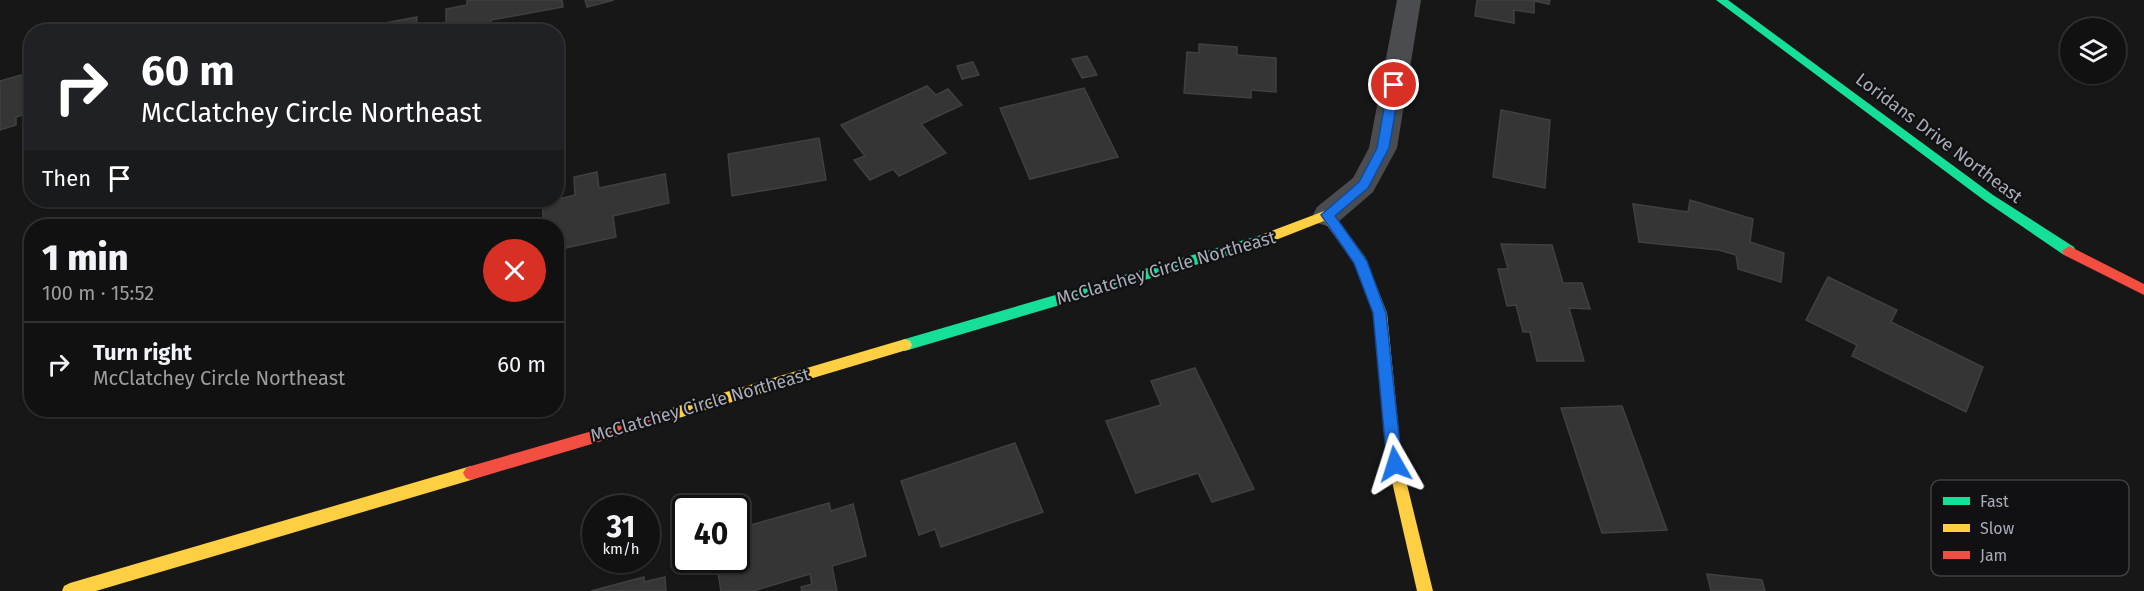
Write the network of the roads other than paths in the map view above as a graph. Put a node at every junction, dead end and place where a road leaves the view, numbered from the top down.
1 (1409, 0) edge
2 (1722, 0) edge
3 (1327, 215) junction
4 (2144, 290) edge
5 (70, 591) edge
6 (1425, 591) edge

1 - 3 street, McClatchey Circle Northeast
2 - 4 street, Loridans Drive Northeast
3 - 5 street, McClatchey Circle Northeast
3 - 6 street

